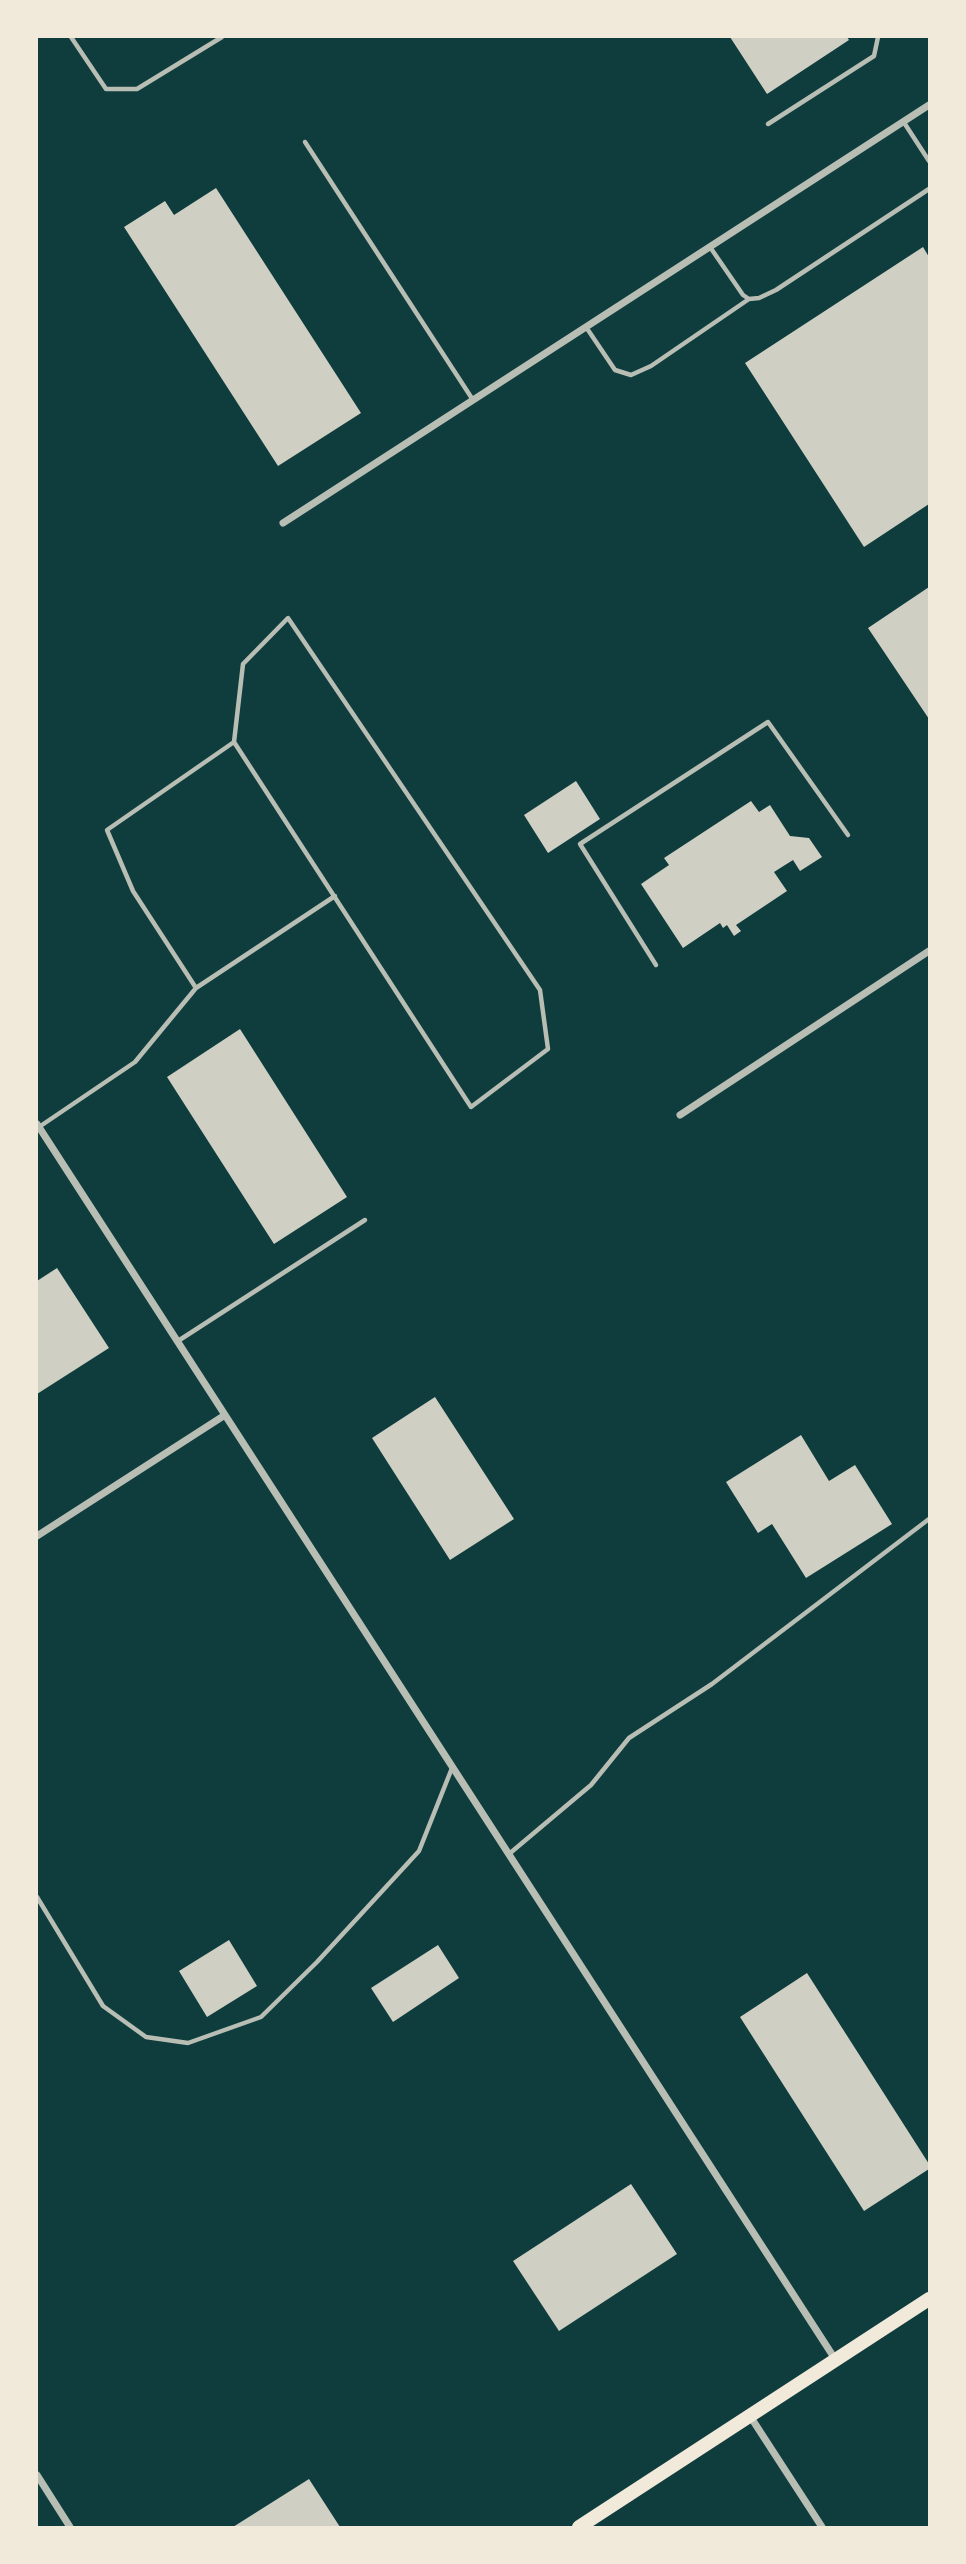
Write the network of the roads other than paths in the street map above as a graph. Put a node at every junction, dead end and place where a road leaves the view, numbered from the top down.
1 (71, 37) edge
2 (222, 37) edge
3 (878, 37) edge
4 (929, 105) edge
5 (903, 121) junction
6 (768, 124) dead end
7 (305, 142) dead end
8 (929, 161) edge
9 (929, 189) edge
10 (710, 247) junction
11 (748, 299) junction
12 (586, 327) junction
13 (473, 400) junction
14 (283, 523) dead end
15 (234, 742) junction
16 (848, 835) dead end
17 (335, 896) junction
18 (929, 951) edge
19 (656, 965) dead end
20 (196, 988) junction
21 (680, 1115) dead end
22 (38, 1125) edge
23 (365, 1220) dead end
24 (178, 1341) junction
25 (225, 1415) junction
26 (929, 1519) edge
27 (37, 1536) edge
28 (453, 1767) junction
29 (509, 1854) junction
30 (37, 1897) edge
31 (929, 2299) edge
32 (835, 2360) junction
33 (750, 2416) junction
34 (37, 2475) edge
35 (70, 2527) edge
36 (579, 2527) edge
37 (822, 2527) edge

1 - 2 lane
3 - 6 lane
4 - 5 street
5 - 8 lane
5 - 10 street
7 - 13 lane
9 - 11 lane
10 - 11 lane
10 - 12 street
11 - 12 lane
12 - 13 street
13 - 14 street
15 - 17 lane
15 - 17 lane
15 - 20 lane
16 - 19 lane
17 - 20 lane
18 - 21 street
20 - 22 lane
22 - 24 street
23 - 24 lane
24 - 25 street
25 - 27 street
25 - 28 street
26 - 29 lane
28 - 29 street
28 - 30 lane
29 - 32 street
31 - 32 main road
32 - 33 main road
33 - 36 main road
33 - 37 street
34 - 35 street

